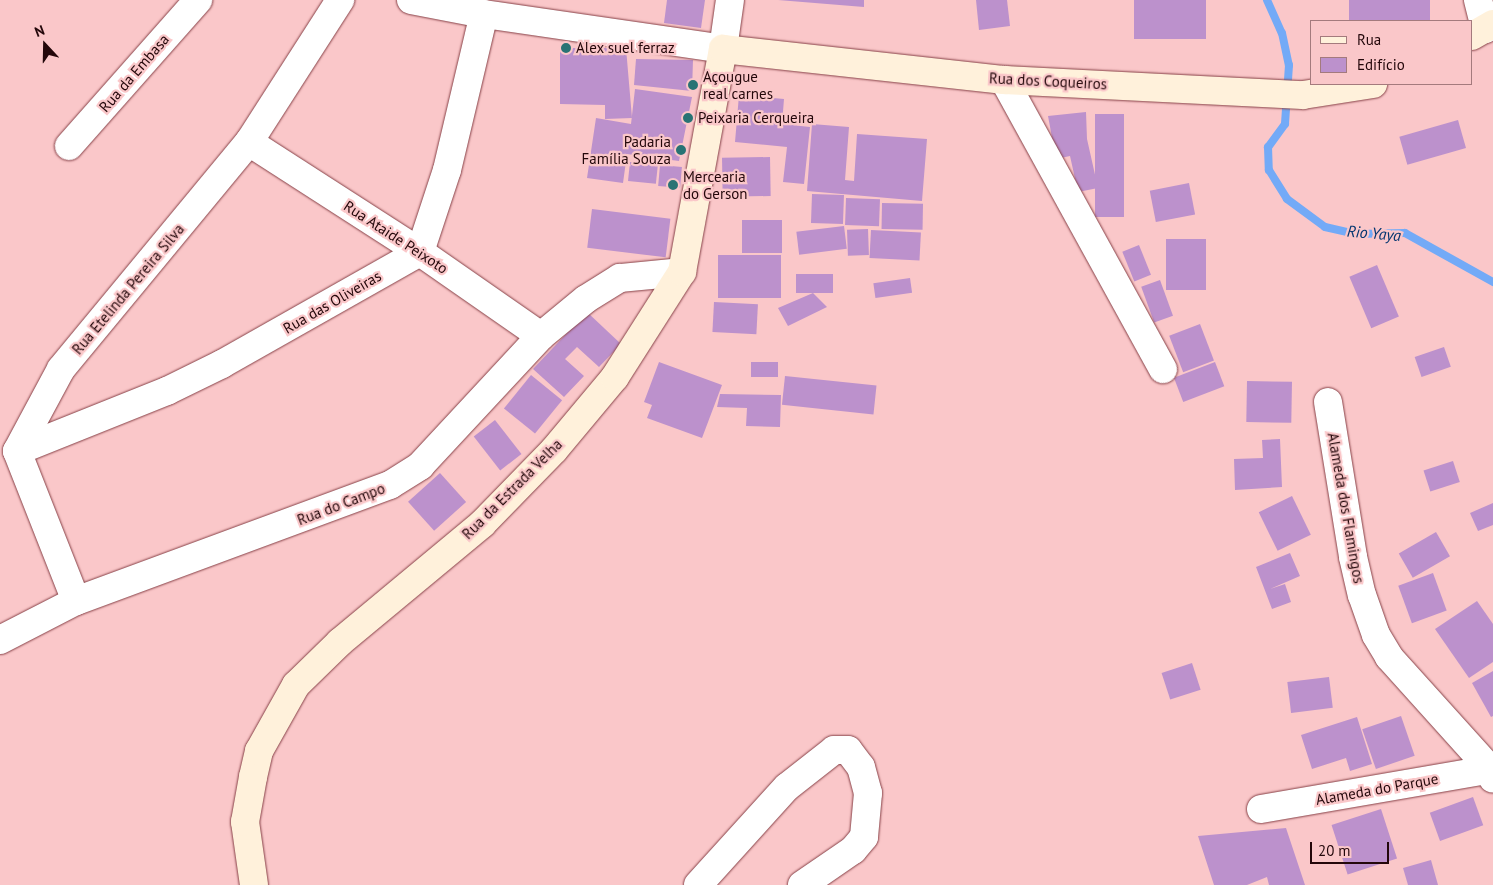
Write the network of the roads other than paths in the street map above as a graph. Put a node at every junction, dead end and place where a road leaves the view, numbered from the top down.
1 (198, 0) edge
2 (340, 0) edge
3 (411, 0) edge
4 (730, 0) edge
5 (1478, 0) edge
6 (484, 14) junction
7 (1483, 30) edge
8 (723, 49) junction
9 (1004, 80) junction
10 (1367, 85) edge
11 (249, 142) junction
12 (69, 146) dead end
13 (420, 252) junction
14 (682, 272) junction
15 (540, 336) junction
16 (1164, 369) dead end
17 (1328, 402) dead end
18 (17, 451) junction
19 (76, 601) junction
20 (0, 640) edge
21 (1492, 772) edge
22 (1261, 809) dead end
23 (254, 885) edge
24 (698, 885) edge
25 (802, 885) edge

1 - 12 street, Rua da Embasa
2 - 11 street, Rua Etelinda Pereira Silva
3 - 6 street
4 - 8 street
5 - 7 street
6 - 8 street
6 - 13 street
8 - 9 main road, Rua dos Coqueiros
8 - 14 main road, Rua da Estrada Velha
9 - 10 main road, Rua dos Coqueiros
9 - 16 street
11 - 13 street, Rua Ataide Peixoto
11 - 18 street, Rua Etelinda Pereira Silva
13 - 15 street, Rua Ataide Peixoto
13 - 18 street, Rua das Oliveiras
14 - 15 street, Rua do Campo
14 - 23 main road, Rua da Estrada Velha
15 - 19 street, Rua do Campo
17 - 21 street, Alameda dos Flamingos
18 - 19 street
19 - 20 street, Rua do Campo
21 - 22 street, Alameda do Parque
24 - 25 street

